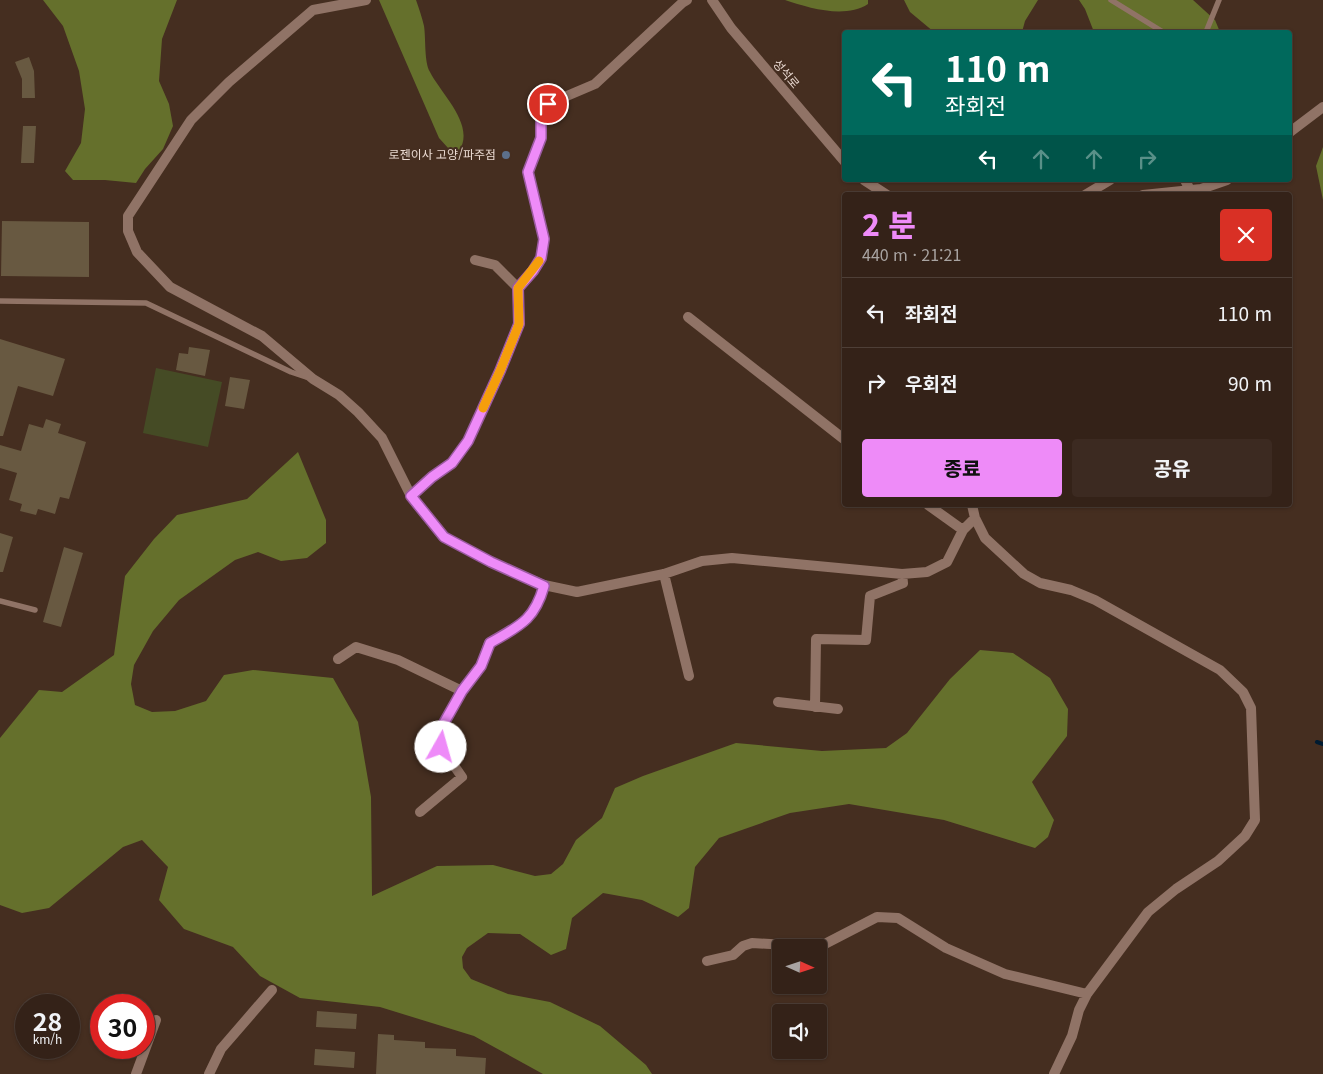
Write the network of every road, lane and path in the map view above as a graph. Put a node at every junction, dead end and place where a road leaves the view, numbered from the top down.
1 (366, 0) edge
2 (687, 0) edge
3 (712, 0) edge
4 (1111, 0) edge
5 (1219, 0) edge
6 (1160, 30) edge
7 (1207, 30) edge
8 (1323, 107) edge
9 (1292, 130) edge
10 (842, 159) edge
11 (867, 182) edge
12 (1107, 182) edge
13 (1186, 182) edge
14 (1221, 182) edge
15 (1190, 190) junction
16 (882, 192) edge
17 (1090, 192) edge
18 (1171, 192) edge
19 (475, 260) dead end
20 (518, 288) junction
21 (0, 301) edge
22 (688, 317) dead end
23 (313, 379) junction
24 (842, 438) edge
25 (411, 496) junction
26 (931, 507) edge
27 (972, 507) edge
28 (975, 518) junction
29 (963, 530) junction
30 (664, 574) junction
31 (902, 574) junction
32 (544, 586) junction
33 (0, 600) edge
34 (35, 610) dead end
35 (338, 659) dead end
36 (689, 676) dead end
37 (462, 691) junction
38 (778, 702) dead end
39 (815, 707) junction
40 (838, 709) dead end
41 (420, 812) dead end
42 (707, 961) dead end
43 (272, 990) dead end
44 (1087, 994) junction
45 (140, 1059) edge
46 (136, 1074) edge
47 (209, 1074) edge
48 (1054, 1074) edge

1 - 23 street
2 - 20 street
3 - 10 street, 성석로
4 - 6 lane
5 - 7 lane
8 - 9 street
11 - 16 street
12 - 17 street
13 - 15 street
14 - 15 street
15 - 18 street
19 - 20 street
20 - 25 street
21 - 23 lane
22 - 24 street
23 - 25 street
25 - 32 street
26 - 29 street
27 - 28 street
28 - 29 street
28 - 44 street
29 - 31 street
30 - 31 street
30 - 32 street
30 - 36 street
31 - 39 street
32 - 37 street
33 - 34 lane
35 - 37 street
37 - 41 street
38 - 39 street
39 - 40 street
42 - 44 street
43 - 47 street
44 - 48 street
45 - 46 street

